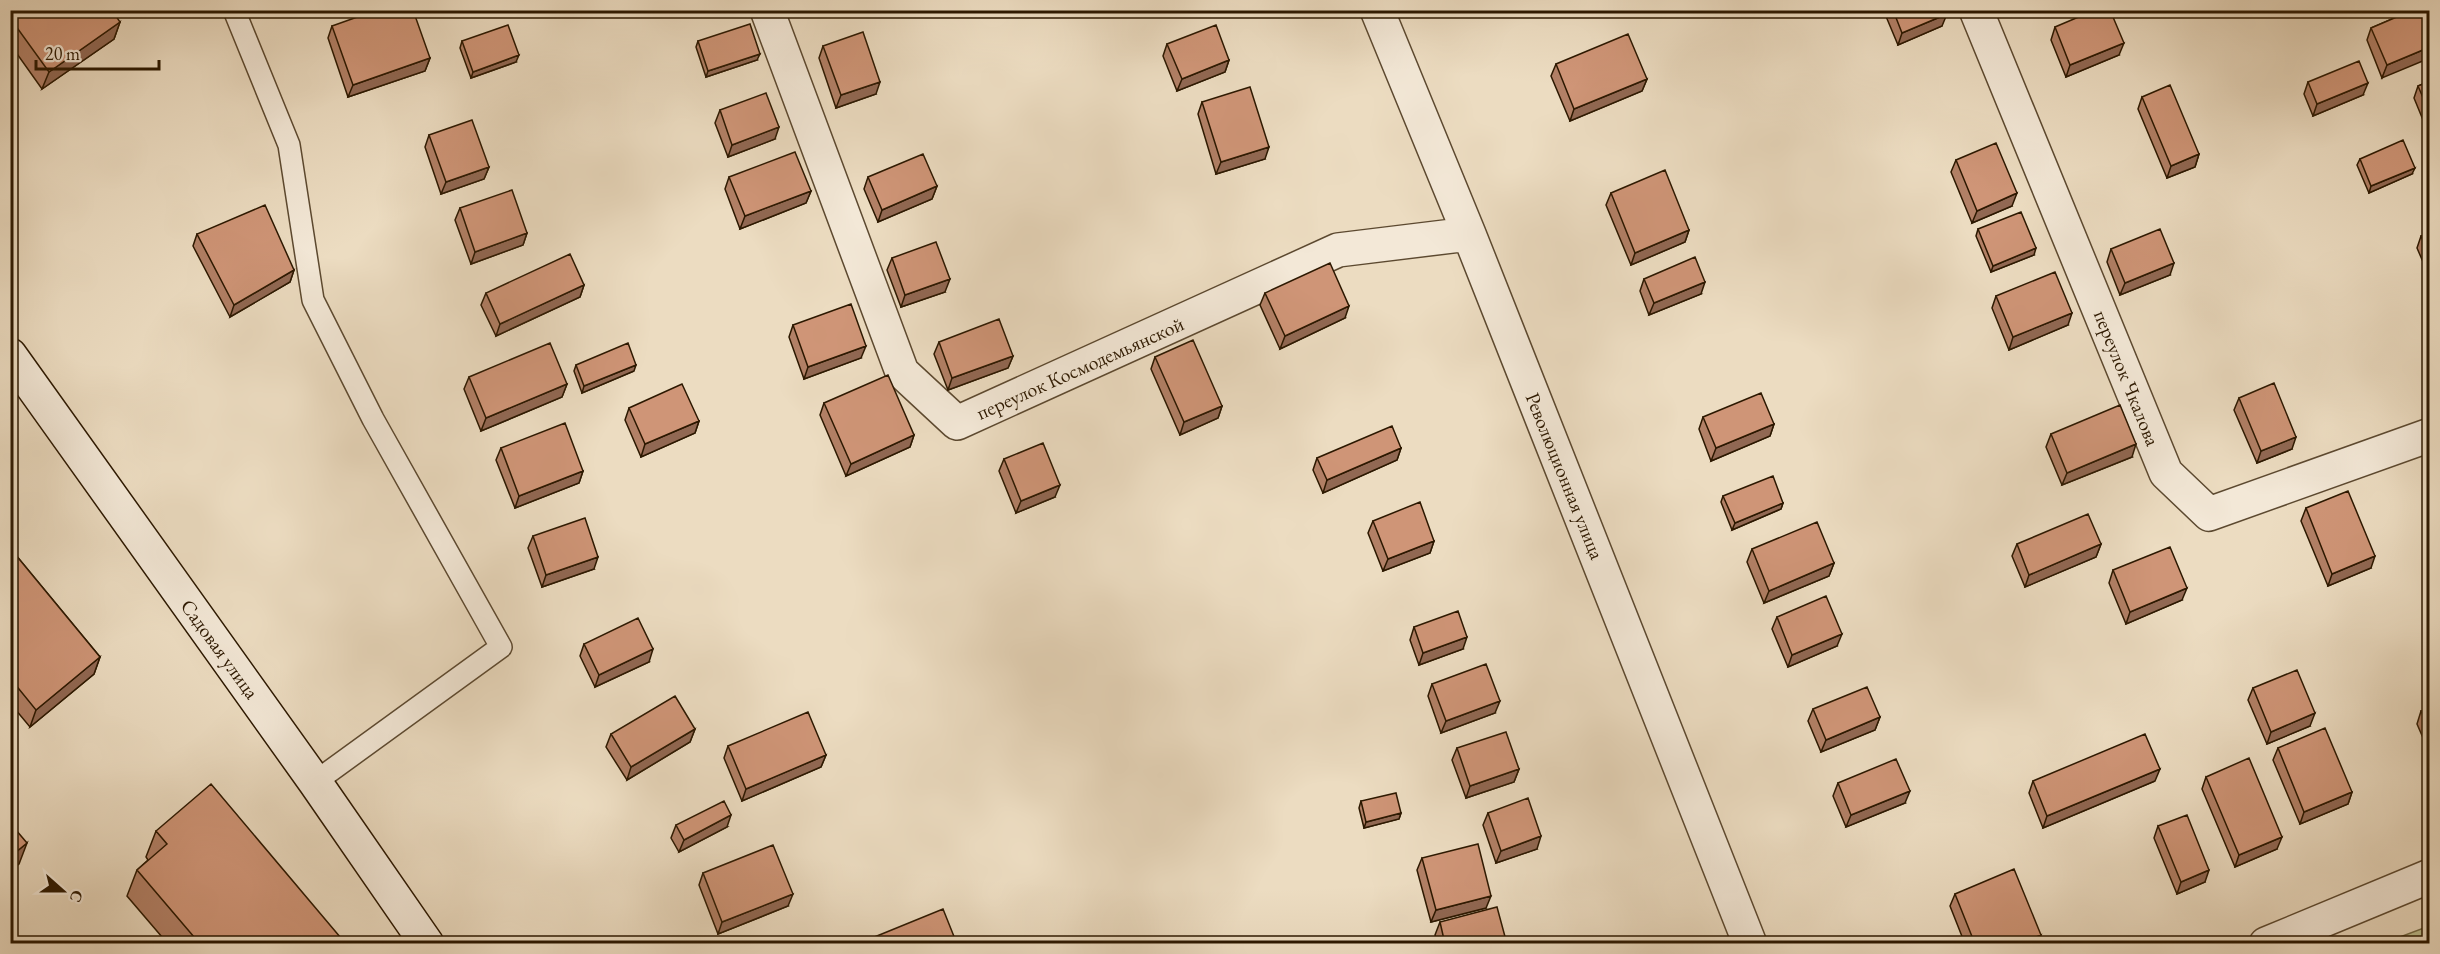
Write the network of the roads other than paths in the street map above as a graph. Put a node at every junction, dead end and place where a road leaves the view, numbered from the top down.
1 (234, 10) edge
2 (767, 10) edge
3 (1377, 10) edge
4 (1976, 10) edge
5 (1469, 234) junction
6 (10, 355) edge
7 (2430, 435) edge
8 (315, 782) junction
9 (2430, 876) edge
10 (427, 944) edge
11 (1750, 944) edge
12 (2266, 944) edge

1 - 8 lane
2 - 5 street, переулок Космодемьянской
3 - 5 street, Революционная улица
4 - 7 street, переулок Чкалова
5 - 11 street, Революционная улица
6 - 8 street, Садовая улица
8 - 10 street, Садовая улица
9 - 12 street

